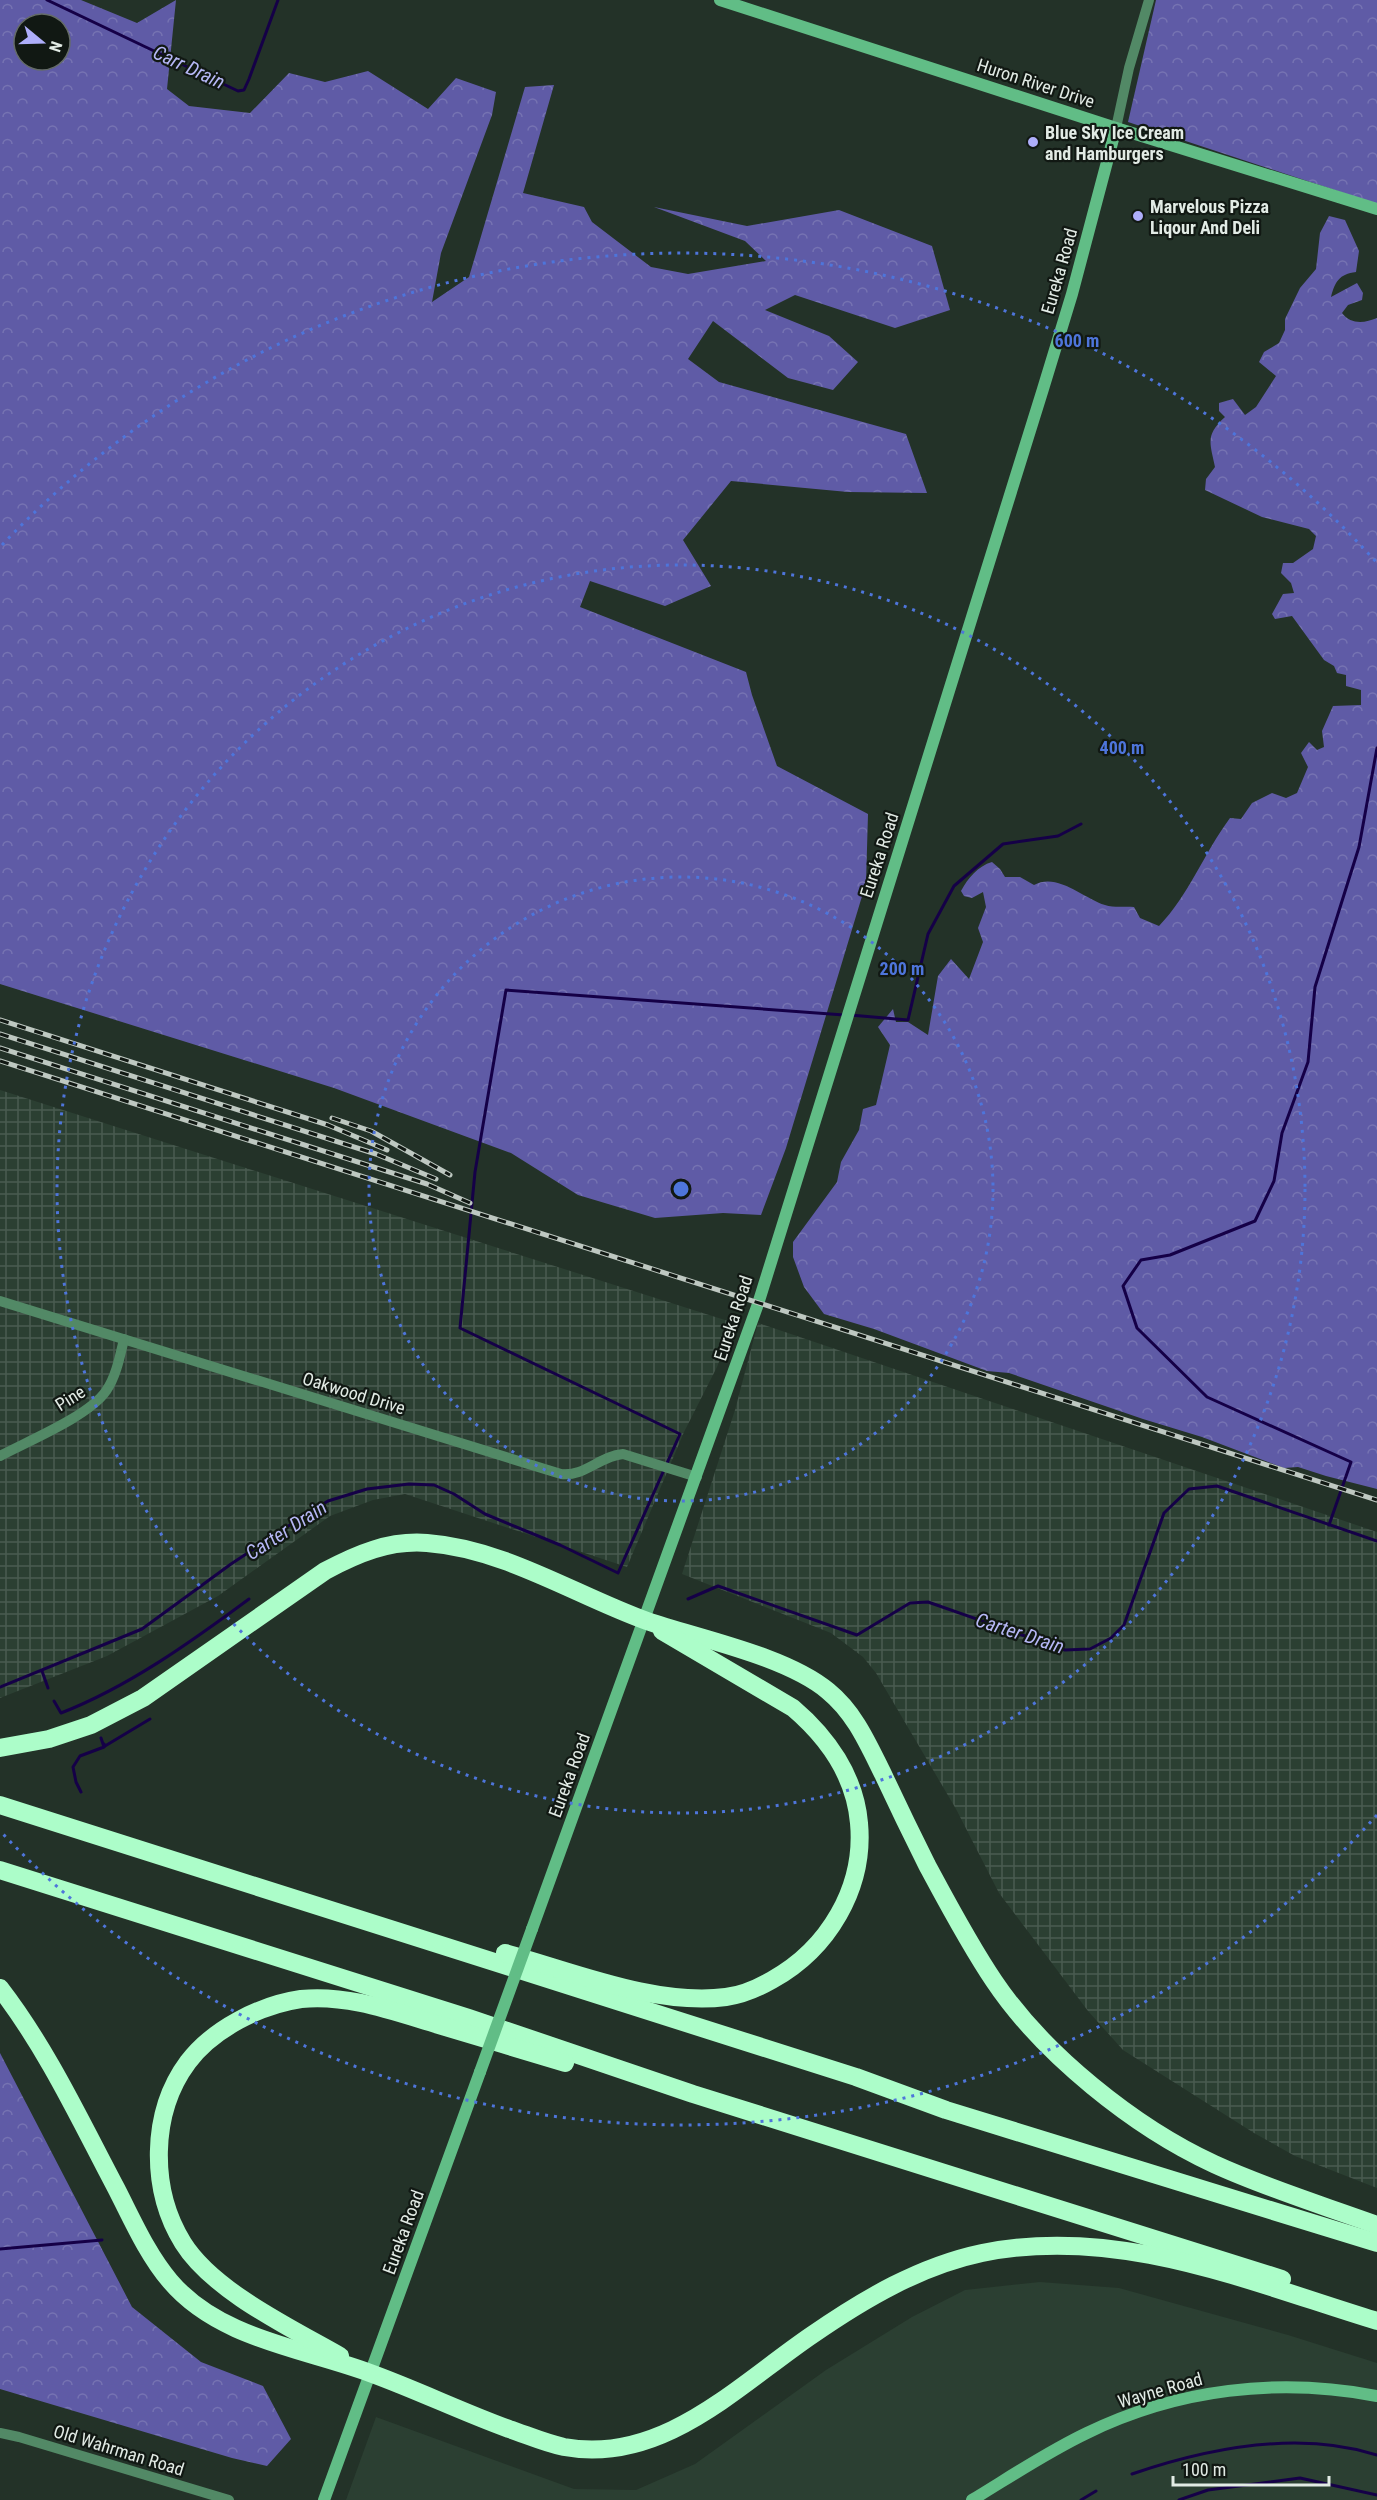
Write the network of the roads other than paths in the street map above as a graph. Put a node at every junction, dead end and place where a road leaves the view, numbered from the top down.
1 (720, 0) edge
2 (1149, 0) edge
3 (1116, 128) junction
4 (1377, 208) edge
5 (0, 1301) edge
6 (124, 1339) junction
7 (0, 1456) edge
8 (697, 1477) junction
9 (645, 1620) junction
10 (0, 1748) edge
11 (0, 1805) edge
12 (0, 1870) edge
13 (317, 1906) junction
14 (0, 1988) edge
15 (693, 2094) junction
16 (1377, 2225) edge
17 (1377, 2243) edge
18 (1377, 2308) edge
19 (1377, 2321) edge
20 (370, 2373) junction
21 (1377, 2396) edge
22 (0, 2433) edge
23 (228, 2500) edge
24 (324, 2500) edge
25 (972, 2500) edge

1 - 3 street, Huron River Drive
2 - 3 street
3 - 4 street, Huron River Drive
3 - 8 street, Eureka Road
5 - 6 street, Oakwood Drive
6 - 7 street, Pine
6 - 8 street, Oakwood Drive
8 - 9 street, Eureka Road
9 - 10 highway
9 - 13 highway
9 - 16 highway
9 - 20 street, Eureka Road, bridge
11 - 13 highway
12 - 15 highway
13 - 17 highway
14 - 20 highway
15 - 18 highway
15 - 20 highway
19 - 20 highway
20 - 24 street, Eureka Road
21 - 25 street, Wayne Road
22 - 23 street, Old Wahrman Road

